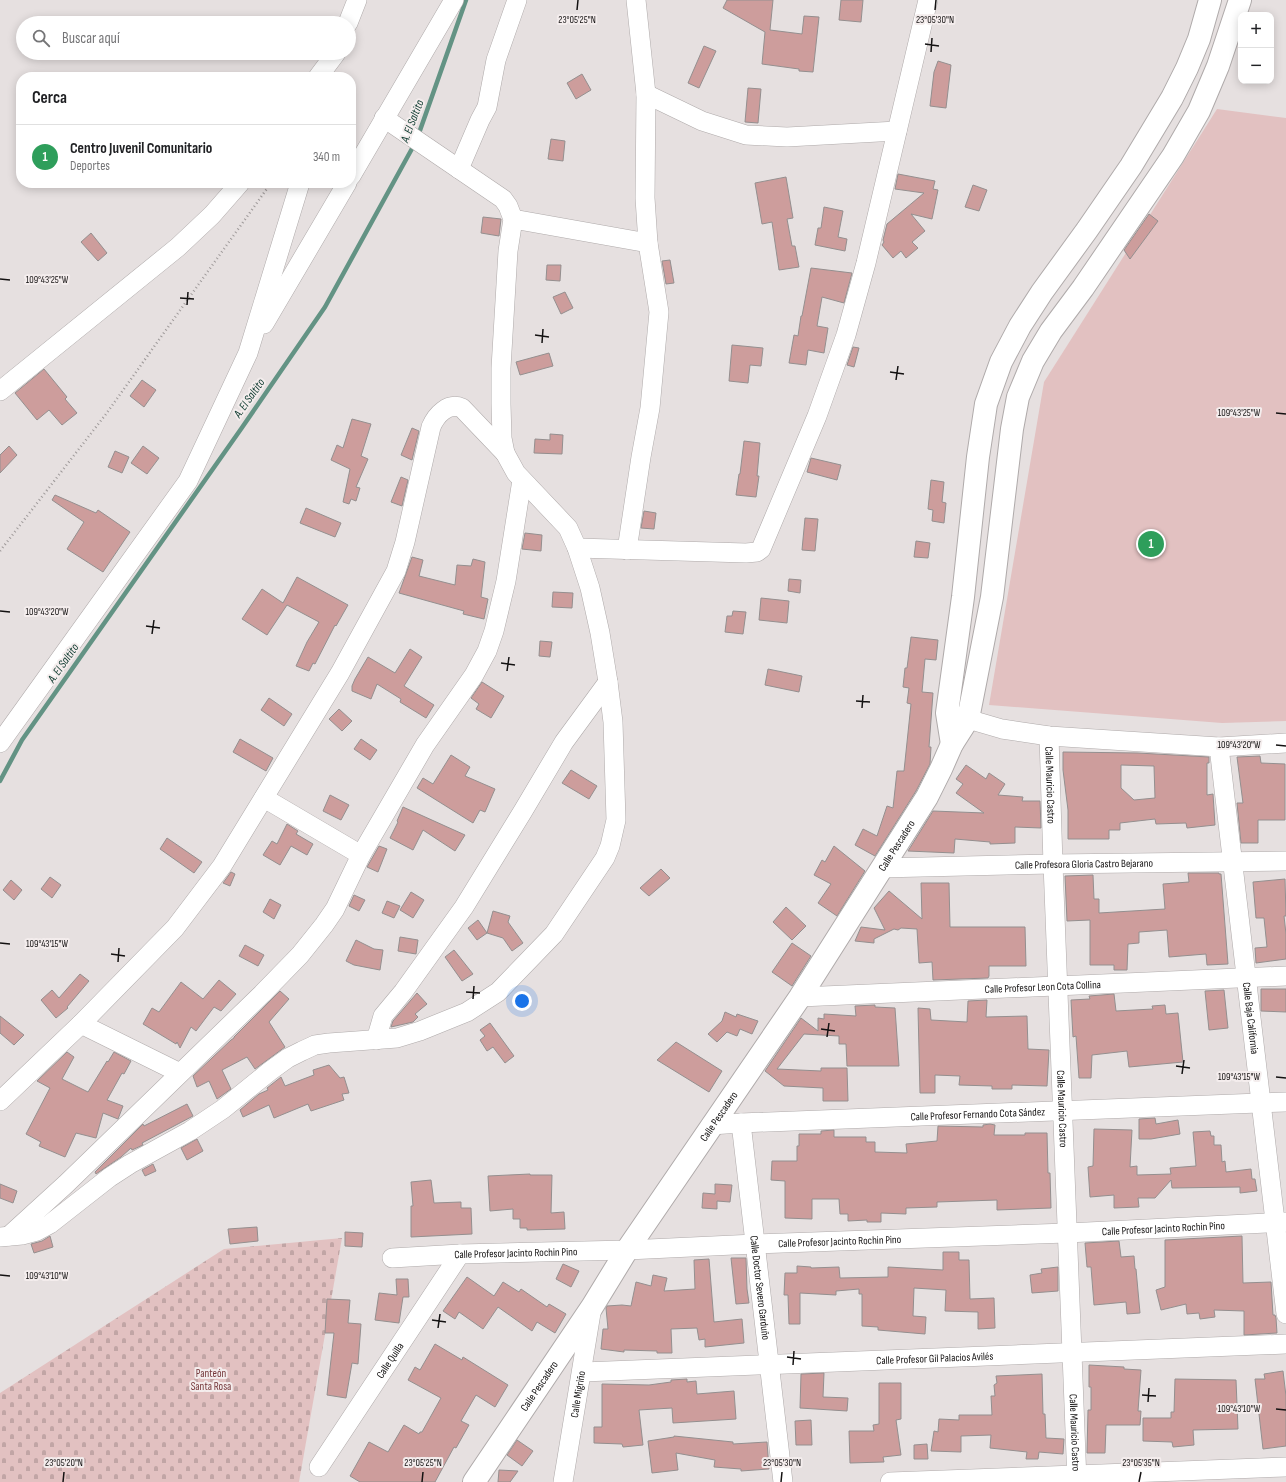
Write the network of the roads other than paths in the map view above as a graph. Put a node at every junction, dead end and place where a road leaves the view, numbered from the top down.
1 (357, 0) edge
2 (454, 0) edge
3 (517, 0) edge
4 (636, 0) edge
5 (928, 0) edge
6 (1210, 0) edge
7 (1240, 0) edge
8 (351, 16) edge
9 (331, 60) edge
10 (335, 60) edge
11 (322, 72) edge
12 (332, 72) edge
13 (646, 94) junction
14 (384, 118) junction
15 (897, 131) junction
16 (356, 167) edge
17 (459, 169) junction
18 (236, 188) edge
19 (298, 188) edge
20 (344, 188) edge
21 (513, 219) junction
22 (1087, 230) junction
23 (648, 243) junction
24 (1109, 249) junction
25 (248, 353) junction
26 (0, 391) edge
27 (505, 453) junction
28 (522, 480) junction
29 (577, 548) junction
30 (627, 550) junction
31 (608, 682) junction
32 (947, 712) junction
33 (968, 719) junction
34 (1049, 736) junction
35 (0, 743) edge
36 (1286, 743) edge
37 (952, 744) junction
38 (1219, 747) junction
39 (264, 798) junction
40 (361, 855) junction
41 (1286, 861) edge
42 (1233, 863) junction
43 (1053, 864) junction
44 (881, 868) junction
45 (1286, 976) edge
46 (1246, 978) junction
47 (1057, 986) junction
48 (800, 997) junction
49 (81, 1024) junction
50 (376, 1040) junction
51 (180, 1073) junction
52 (0, 1101) edge
53 (1286, 1102) edge
54 (1262, 1103) junction
55 (1062, 1109) junction
56 (741, 1123) junction
57 (711, 1125) junction
58 (1281, 1222) edge
59 (1067, 1233) junction
60 (4, 1237) edge
61 (755, 1244) junction
62 (627, 1250) junction
63 (460, 1254) junction
64 (392, 1258) dead end
65 (592, 1307) junction
66 (1286, 1314) edge
67 (1286, 1344) edge
68 (1072, 1352) junction
69 (769, 1365) junction
70 (582, 1372) junction
71 (319, 1467) dead end
72 (1286, 1467) edge
73 (1076, 1478) edge
74 (474, 1482) edge
75 (563, 1482) edge
76 (783, 1482) edge
77 (890, 1482) edge

1 - 8 street
2 - 14 street
3 - 17 street
4 - 13 street
5 - 15 street
6 - 22 street
7 - 24 street
9 - 11 street
10 - 12 street
13 - 15 street
13 - 23 street
14 - 16 street
14 - 17 street
15 - 30 street
17 - 21 street
18 - 26 street
19 - 25 street
20 - 25 street
21 - 23 street
21 - 27 street
22 - 24 street
22 - 32 street
23 - 30 street
24 - 33 street
25 - 35 street
27 - 28 street
27 - 39 street
28 - 29 street
28 - 40 street
29 - 30 street
29 - 31 street
31 - 50 street
31 - 50 street
32 - 33 street
32 - 37 street
33 - 34 street
33 - 37 street, Calle Pescadero
34 - 38 street
34 - 43 street, Calle Mauricio Castro
36 - 38 street
37 - 44 street, Calle Pescadero
38 - 42 street, Calle Baja California
39 - 40 street
39 - 49 street
40 - 51 street
41 - 42 street, Calle Profesora Gloria Castro Bejarano
42 - 43 street, Calle Profesora Gloria Castro Bejarano
42 - 46 street, Calle Baja California
43 - 44 street, Calle Profesora Gloria Castro Bejarano
43 - 47 street, Calle Mauricio Castro
44 - 48 street, Calle Pescadero
45 - 46 street, Calle Profesor Leon Cota Collina
46 - 47 street, Calle Profesor Leon Cota Collina
46 - 54 street, Calle Baja California
47 - 48 street, Calle Profesor Leon Cota Collina
47 - 55 street, Calle Mauricio Castro
48 - 57 street, Calle Pescadero
49 - 51 street
49 - 52 street
50 - 60 street
51 - 60 street
53 - 54 street, Calle Profesor Fernando Cota Sández
54 - 55 street, Calle Profesor Fernando Cota Sández
54 - 58 street, Calle Baja California
55 - 56 street, Calle Profesor Fernando Cota Sández
55 - 59 street, Calle Mauricio Castro
56 - 57 street
56 - 61 street, Calle Doctor Severo Garduño
57 - 62 street, Calle Pescadero
58 - 59 street, Calle Profesor Jacinto Rochin Pino
58 - 66 street, Calle Baja California
59 - 61 street, Calle Profesor Jacinto Rochin Pino
59 - 68 street, Calle Mauricio Castro
61 - 62 street, Calle Profesor Jacinto Rochin Pino
61 - 69 street, Calle Doctor Severo Garduño
62 - 63 street, Calle Profesor Jacinto Rochin Pino
62 - 65 street, Calle Pescadero
63 - 64 street, Calle Profesor Jacinto Rochin Pino
63 - 71 street, Calle Quilla
65 - 70 street, Calle Migriño
65 - 74 street, Calle Pescadero
67 - 68 street, Calle Profesor Gil Palacios Avilés
68 - 69 street, Calle Profesor Gil Palacios Avilés
68 - 73 street, Calle Mauricio Castro
69 - 70 street, Calle Profesor Gil Palacios Avilés
69 - 76 street, Calle Doctor Severo Garduño
70 - 75 street, Calle Migriño
72 - 73 street
73 - 77 street

